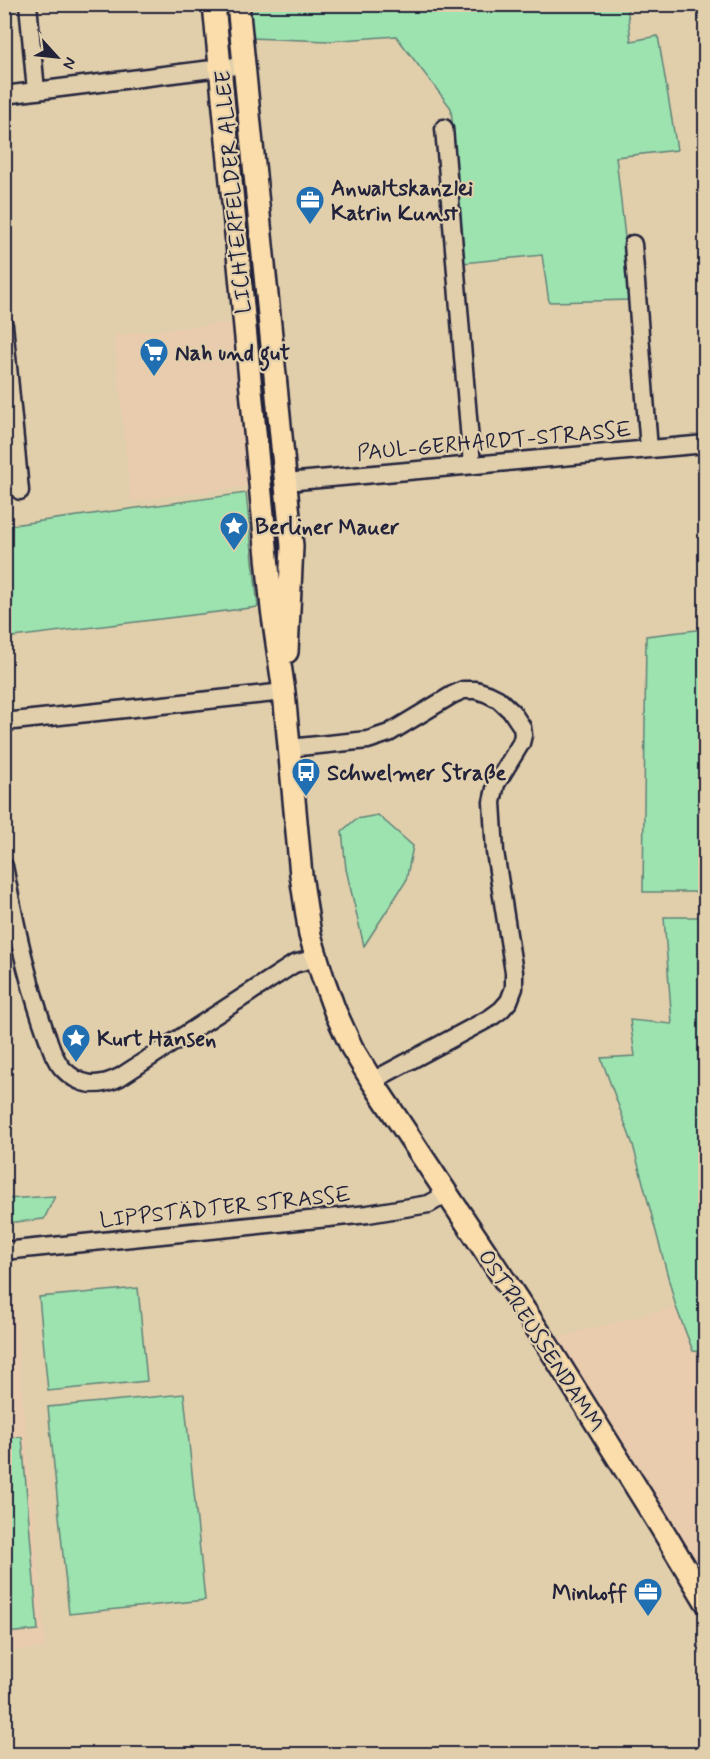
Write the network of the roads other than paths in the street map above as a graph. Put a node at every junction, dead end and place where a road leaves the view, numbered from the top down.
1 (28, 4) edge
2 (214, 4) edge
3 (238, 4) edge
4 (244, 65) junction
5 (220, 68) junction
6 (36, 91) junction
7 (4, 95) edge
8 (444, 128) dead end
9 (633, 244) dead end
10 (4, 325) edge
11 (705, 444) edge
12 (650, 449) junction
13 (472, 465) junction
14 (286, 482) junction
15 (260, 488) junction
16 (20, 491) dead end
17 (281, 607) junction
18 (284, 692) junction
19 (4, 722) edge
20 (289, 748) junction
21 (4, 866) edge
22 (12, 943) edge
23 (316, 958) junction
24 (372, 1081) junction
25 (446, 1194) junction
26 (4, 1251) edge
27 (705, 1602) edge

1 - 6 street
2 - 5 main road, LICHTERFELDER ALLEE
3 - 4 main road, LICHTERFELDER ALLEE
4 - 5 street
4 - 14 main road, LICHTERFELDER ALLEE
5 - 6 street
5 - 15 main road, LICHTERFELDER ALLEE
6 - 7 street
8 - 13 street
9 - 12 street
10 - 16 street
11 - 12 street, PAUL-GERHARDT-STRASSE
12 - 13 street, PAUL-GERHARDT-STRASSE
13 - 14 street, PAUL-GERHARDT-STRASSE
14 - 15 main road
14 - 17 main road, LICHTERFELDER ALLEE
15 - 17 main road, LICHTERFELDER ALLEE
17 - 18 main road, OSTPREUSSENDAMM
18 - 19 street
18 - 20 main road, OSTPREUSSENDAMM
20 - 23 main road, OSTPREUSSENDAMM
20 - 24 street
21 - 22 street
22 - 23 street
23 - 24 main road, OSTPREUSSENDAMM
24 - 25 main road, OSTPREUSSENDAMM
25 - 26 street, LIPPSTÄDTER STRASSE
25 - 27 main road, OSTPREUSSENDAMM

